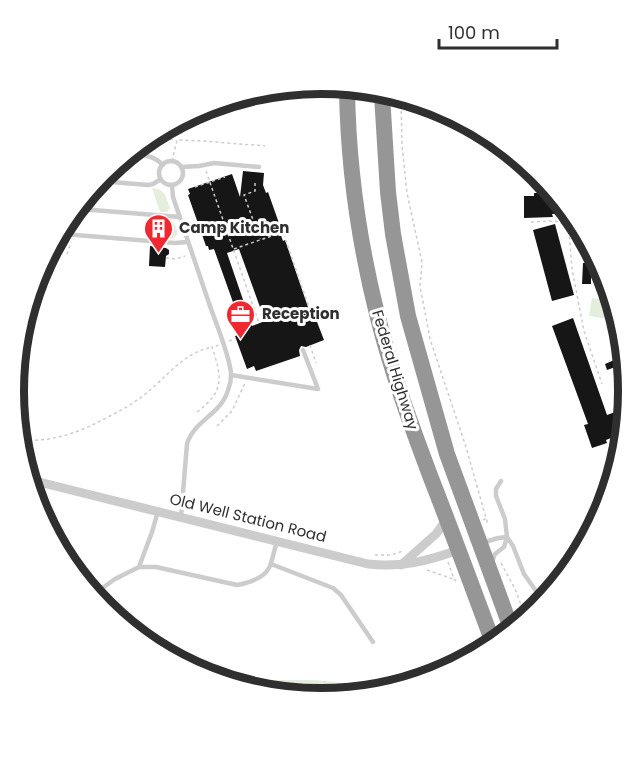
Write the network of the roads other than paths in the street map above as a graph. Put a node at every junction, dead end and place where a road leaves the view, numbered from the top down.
1 (347, 95) edge
2 (382, 100) edge
3 (140, 155) edge
4 (163, 165) junction
5 (181, 167) junction
6 (259, 167) dead end
7 (161, 179) junction
8 (110, 182) edge
9 (172, 184) junction
10 (85, 209) edge
11 (180, 217) junction
12 (69, 234) edge
13 (188, 242) junction
14 (303, 350) dead end
15 (231, 375) junction
16 (501, 481) dead end
17 (38, 482) edge
18 (158, 511) junction
19 (181, 517) junction
20 (447, 519) junction
21 (507, 537) junction
22 (278, 541) junction
23 (484, 542) junction
24 (458, 550) junction
25 (496, 563) junction
26 (271, 564) junction
27 (405, 564) junction
28 (139, 567) junction
29 (100, 589) edge
30 (538, 594) edge
31 (510, 622) edge
32 (490, 636) edge
33 (373, 642) dead end

1 - 20 highway, Federal Highway
2 - 23 highway, Federal Highway
3 - 4 lane
4 - 5 lane
4 - 7 lane
5 - 6 lane
5 - 9 lane
7 - 8 lane
7 - 9 lane
9 - 11 lane
10 - 11 lane
11 - 13 lane
12 - 13 lane
13 - 15 lane
14 - 15 lane
15 - 19 lane
16 - 21 lane
17 - 18 street, Old Well Station Road
18 - 19 street, Old Well Station Road
18 - 28 lane
19 - 22 street, Old Well Station Road
20 - 24 highway, Federal Highway
20 - 27 street
21 - 23 lane
21 - 25 lane
21 - 30 lane
22 - 26 lane
22 - 27 street, Old Well Station Road
23 - 24 highway
23 - 25 highway, Federal Highway
24 - 27 street, Old Well Station Road
24 - 32 highway, Federal Highway
25 - 31 highway, Federal Highway
26 - 28 lane
26 - 33 lane
28 - 29 lane

